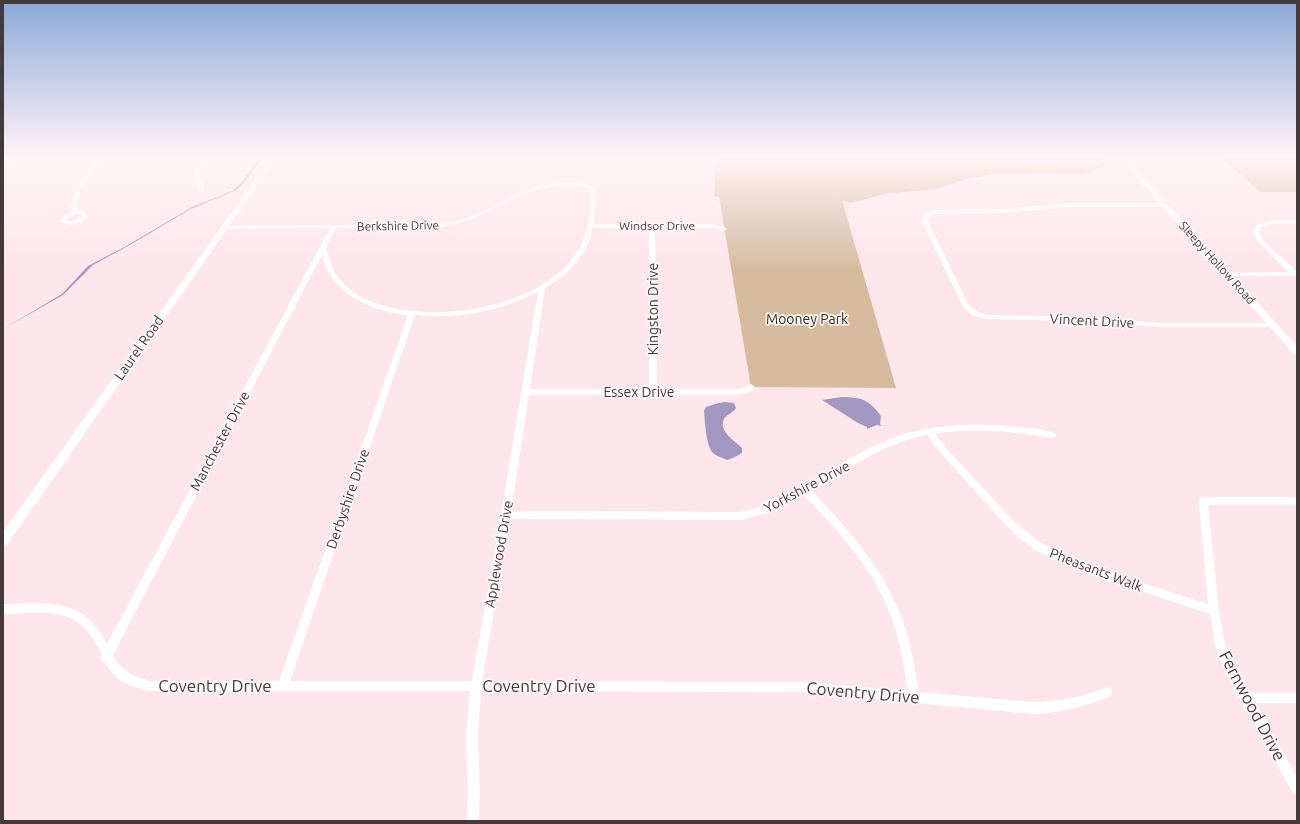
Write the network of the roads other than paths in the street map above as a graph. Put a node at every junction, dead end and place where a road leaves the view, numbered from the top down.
1 (76, 194) edge
2 (248, 194) edge
3 (520, 194) edge
4 (593, 194) edge
5 (1155, 194) edge
6 (1164, 205) junction
7 (74, 213) dead end
8 (1297, 222) edge
9 (225, 226) junction
10 (334, 226) junction
11 (590, 226) junction
12 (652, 226) junction
13 (724, 229) dead end
14 (323, 248) junction
15 (1295, 274) edge
16 (1227, 275) junction
17 (542, 288) junction
18 (412, 314) junction
19 (1272, 325) junction
20 (1297, 352) edge
21 (751, 387) dead end
22 (525, 392) junction
23 (653, 392) junction
24 (929, 432) junction
25 (1052, 435) dead end
26 (804, 490) junction
27 (1297, 501) edge
28 (506, 515) junction
29 (3, 541) edge
30 (3, 609) edge
31 (1214, 611) junction
32 (106, 656) junction
33 (284, 685) junction
34 (476, 686) junction
35 (1107, 692) dead end
36 (914, 698) junction
37 (1246, 698) junction
38 (1297, 698) edge
39 (1297, 789) edge
40 (473, 821) edge

1 - 7 street
2 - 9 street, Laurel Road
3 - 10 street, Berkshire Drive
4 - 11 street, Berkshire Drive
5 - 6 street, Sleepy Hollow Road
6 - 16 street, Sleepy Hollow Road
6 - 19 street, Vincent Drive
8 - 15 street
9 - 10 street, Berkshire Drive
9 - 29 street, Laurel Road
10 - 14 street, Manchester Drive
11 - 12 street, Windsor Drive
11 - 17 street
12 - 13 street, Windsor Drive
12 - 23 street, Kingston Drive
14 - 18 street
14 - 32 street, Manchester Drive
15 - 16 street
16 - 19 street, Sleepy Hollow Road
17 - 18 street
17 - 22 street, Applewood Drive
18 - 33 street, Derbyshire Drive
19 - 20 street, Sleepy Hollow Road
21 - 23 street, Essex Drive
22 - 23 street, Essex Drive
22 - 28 street, Applewood Drive
24 - 25 street, Yorkshire Drive
24 - 26 street, Yorkshire Drive
24 - 31 street, Pheasants Walk
26 - 28 street, Yorkshire Drive
26 - 36 street
27 - 31 street, Fernwood Drive
28 - 34 street, Applewood Drive
30 - 32 street, Coventry Drive
31 - 37 street, Fernwood Drive
32 - 33 street, Coventry Drive
33 - 34 street, Coventry Drive
34 - 36 street, Coventry Drive
34 - 40 street, Applewood Drive
35 - 36 street, Coventry Drive
37 - 38 street
37 - 39 street, Fernwood Drive

